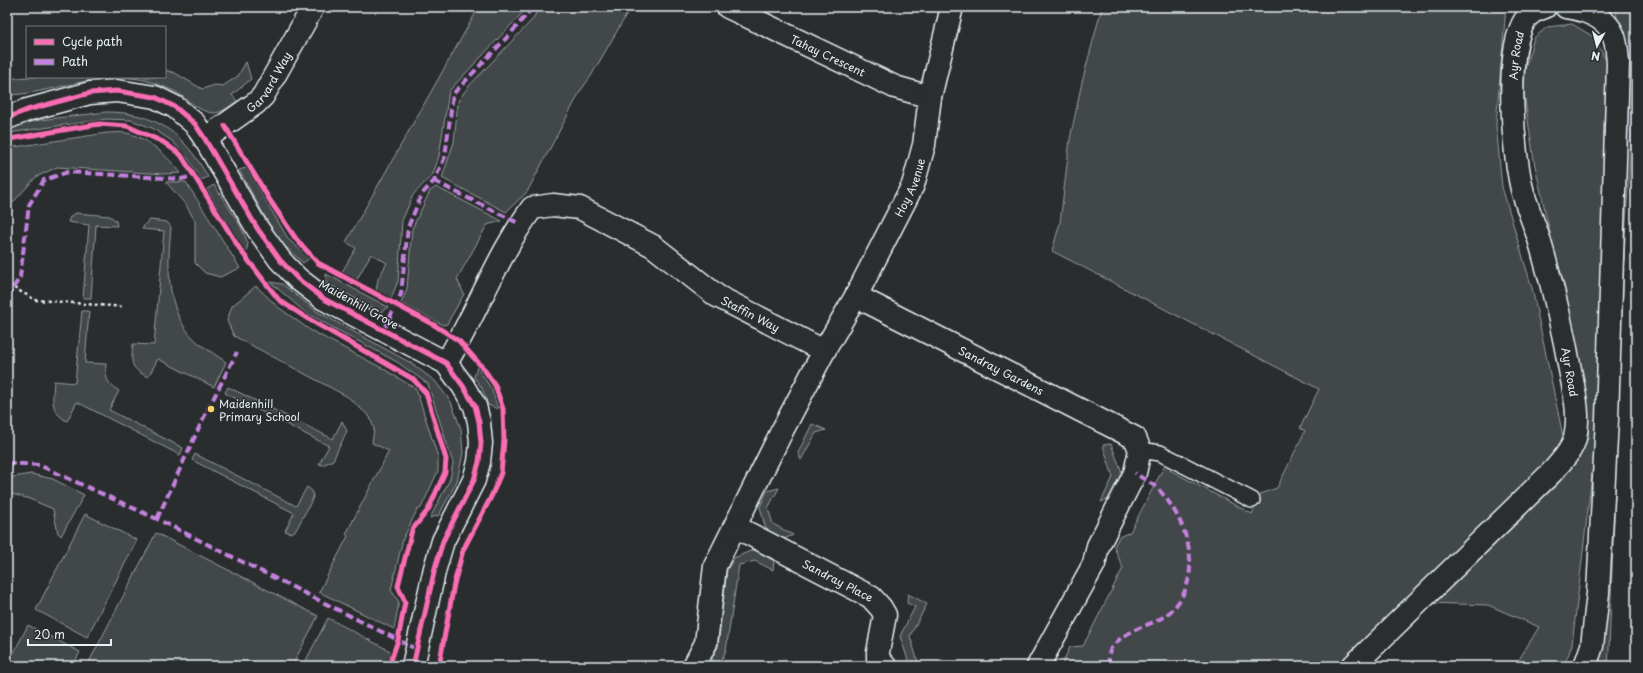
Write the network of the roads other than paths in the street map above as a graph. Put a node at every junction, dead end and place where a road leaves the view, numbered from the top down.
1 (313, 7) edge
2 (728, 7) edge
3 (952, 7) edge
4 (1545, 7) edge
5 (1566, 7) edge
6 (930, 97) junction
7 (14, 112) edge
8 (205, 140) junction
9 (856, 296) junction
10 (824, 351) junction
11 (446, 363) junction
12 (1140, 450) junction
13 (1252, 500) dead end
14 (736, 527) junction
15 (413, 666) edge
16 (694, 666) edge
17 (884, 666) edge
18 (1038, 666) edge
19 (1353, 666) edge
20 (1585, 666) edge

1 - 8 street, Garvard Way
2 - 6 street, Tahay Crescent
3 - 6 street, Hoy Avenue
4 - 19 street, Ayr Road
5 - 20 street
6 - 9 street, Hoy Avenue
7 - 8 street, Maidenhill Grove
8 - 11 street, Maidenhill Grove
9 - 10 street, Hoy Avenue
9 - 12 street, Sandray Gardens
10 - 11 street, Staffin Way
10 - 14 street
11 - 15 street, Maidenhill Grove
12 - 13 lane
12 - 18 street
14 - 16 street
14 - 17 street, Sandray Place

